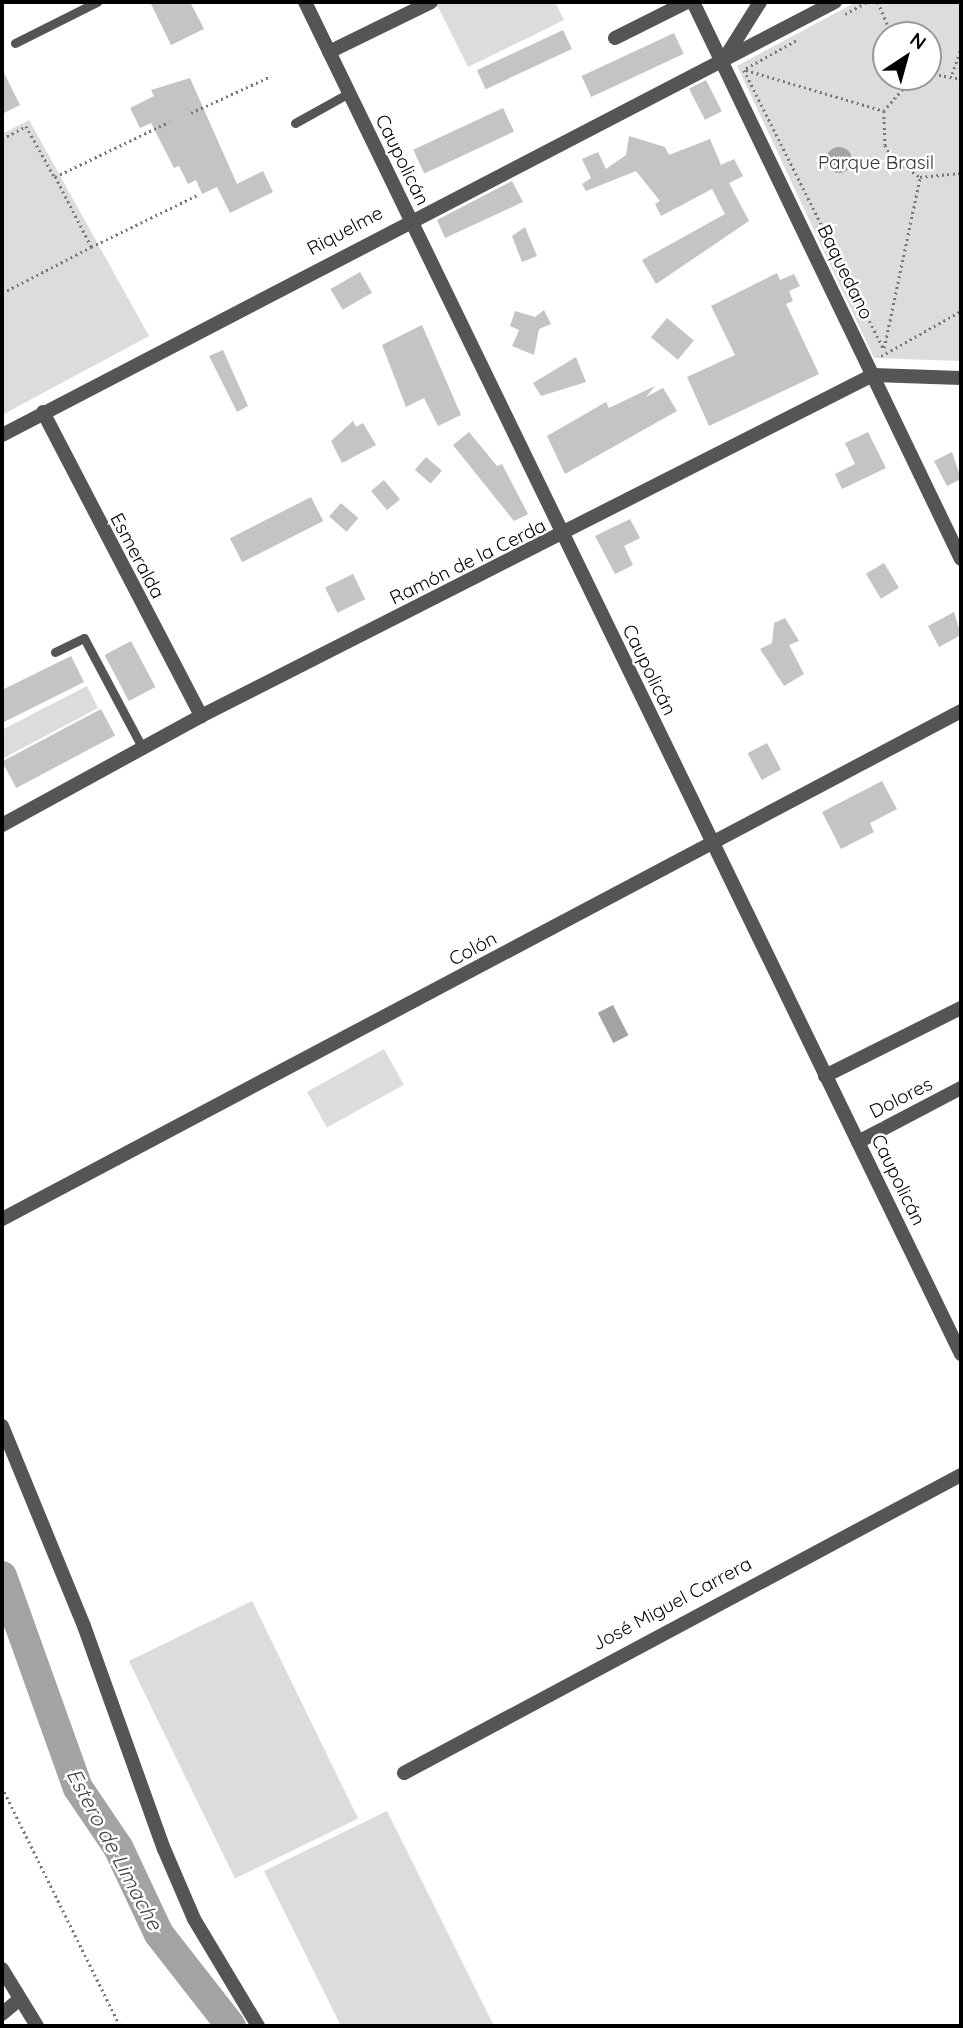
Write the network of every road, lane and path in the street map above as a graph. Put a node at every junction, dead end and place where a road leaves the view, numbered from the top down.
1 (97, 2) edge
2 (305, 2) edge
3 (430, 2) edge
4 (687, 2) edge
5 (693, 2) edge
6 (760, 2) edge
7 (835, 2) edge
8 (867, 2) edge
9 (878, 2) edge
10 (834, 20) dead end
11 (886, 21) edge
12 (615, 38) dead end
13 (800, 39) dead end
14 (15, 43) dead end
15 (961, 48) edge
16 (329, 52) junction
17 (722, 62) junction
18 (744, 69) junction
19 (942, 74) edge
20 (952, 75) junction
21 (271, 76) dead end
22 (961, 79) edge
23 (900, 91) edge
24 (349, 93) junction
25 (884, 111) junction
26 (191, 113) dead end
27 (169, 122) dead end
28 (295, 124) dead end
29 (2, 139) edge
30 (961, 174) edge
31 (54, 177) junction
32 (920, 177) junction
33 (197, 195) dead end
34 (409, 218) junction
35 (91, 247) junction
36 (2, 293) edge
37 (961, 311) edge
38 (884, 349) junction
39 (873, 375) junction
40 (961, 378) edge
41 (43, 412) junction
42 (2, 435) edge
43 (563, 536) junction
44 (961, 559) edge
45 (55, 652) dead end
46 (961, 711) edge
47 (201, 716) junction
48 (143, 749) junction
49 (2, 825) edge
50 (712, 846) junction
51 (961, 1008) edge
52 (825, 1076) junction
53 (961, 1088) edge
54 (858, 1142) junction
55 (2, 1219) edge
56 (961, 1354) edge
57 (2, 1426) edge
58 (961, 1475) edge
59 (404, 1773) dead end
60 (2, 1787) edge
61 (2, 1969) edge
62 (20, 1999) junction
63 (2, 2014) edge
64 (37, 2026) edge
65 (120, 2026) edge
66 (258, 2026) edge

1 - 14 lane
2 - 16 street, Caupolicán
3 - 16 street
4 - 12 street
5 - 17 street, Baquedano
6 - 17 street
7 - 17 street, Riquelme
8 - 10 path
9 - 11 path
13 - 18 path
15 - 20 path
16 - 24 street, Caupolicán
17 - 18 path
17 - 34 street, Riquelme
17 - 39 street, Baquedano
18 - 25 path
18 - 38 path
19 - 20 path
20 - 22 path
21 - 26 path
23 - 25 path
24 - 28 lane
24 - 34 street, Caupolicán
25 - 32 path
27 - 31 path
29 - 31 path
30 - 32 path
31 - 35 path
32 - 38 path
33 - 35 path
34 - 41 street, Riquelme
34 - 43 street, Caupolicán
35 - 36 path
37 - 38 path
38 - 39 path
39 - 40 street, Ramón de la Cerda
39 - 43 street, Ramón de la Cerda
39 - 44 street, Baquedano
41 - 42 street, Riquelme
41 - 47 street, Esmeralda
43 - 47 street, Ramón de la Cerda
43 - 50 street, Caupolicán
45 - 48 lane
46 - 50 street, Colón
47 - 48 street, Ramón de la Cerda
48 - 49 street, Ramón de la Cerda
50 - 52 street, Caupolicán
50 - 55 street, Colón
51 - 52 street
52 - 54 street, Caupolicán
53 - 54 street, Dolores
54 - 56 street, Caupolicán
57 - 66 street
58 - 59 street, José Miguel Carrera
60 - 65 path
61 - 62 street
62 - 63 street
62 - 64 street

